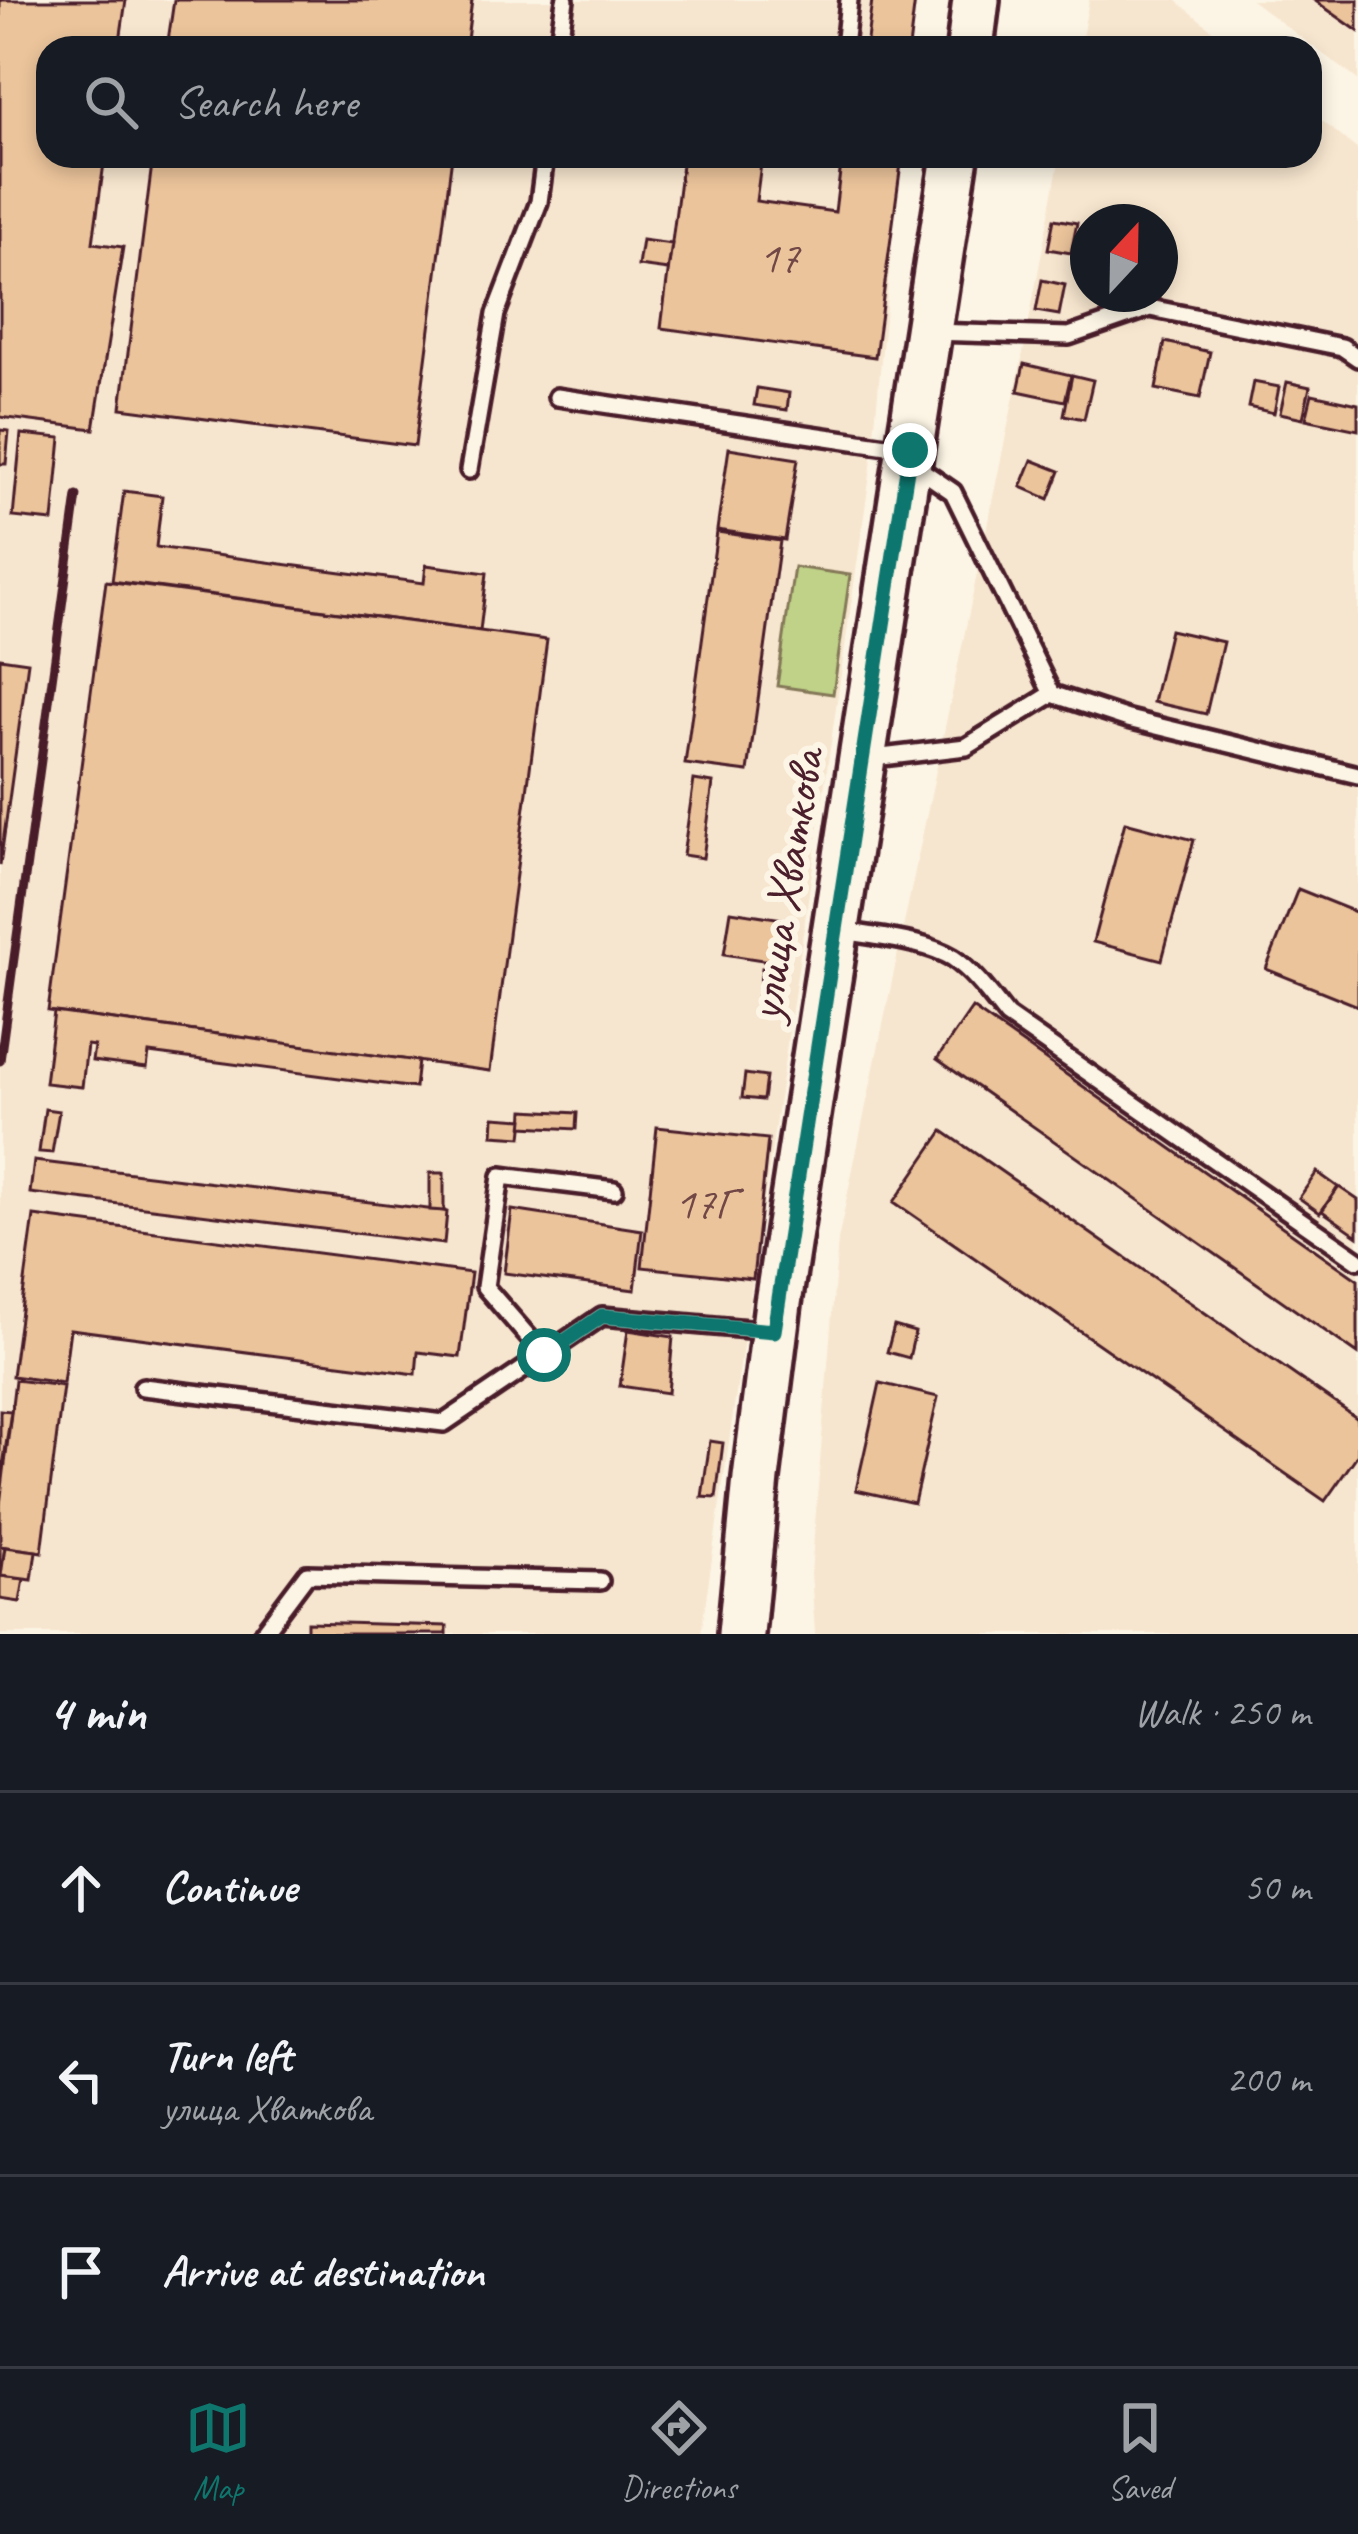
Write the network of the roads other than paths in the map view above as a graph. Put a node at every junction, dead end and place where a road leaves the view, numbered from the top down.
1 (565, 0) edge
2 (849, 0) edge
3 (976, 0) edge
4 (560, 36) edge
5 (845, 36) edge
6 (972, 36) edge
7 (543, 168) edge
8 (953, 168) edge
9 (928, 332) junction
10 (1358, 358) edge
11 (557, 397) dead end
12 (909, 456) junction
13 (469, 470) dead end
14 (1052, 694) junction
15 (862, 759) junction
16 (1358, 776) edge
17 (836, 929) junction
18 (614, 1190) dead end
19 (1358, 1260) edge
20 (774, 1331) junction
21 (544, 1355) junction
22 (143, 1387) dead end
23 (600, 1581) dead end
24 (262, 1634) edge
25 (741, 1634) edge

1 - 4 lane
2 - 5 lane
3 - 6 street
7 - 13 lane
8 - 9 street, улица Хваткова
9 - 10 lane
9 - 12 street, улица Хваткова
11 - 12 lane
12 - 14 lane
12 - 15 street, улица Хваткова
14 - 15 lane
14 - 16 lane
15 - 17 street, улица Хваткова
17 - 19 lane
17 - 20 street, улица Хваткова
18 - 21 lane
20 - 21 lane
20 - 25 street, улица Хваткова
21 - 22 lane
23 - 24 lane

